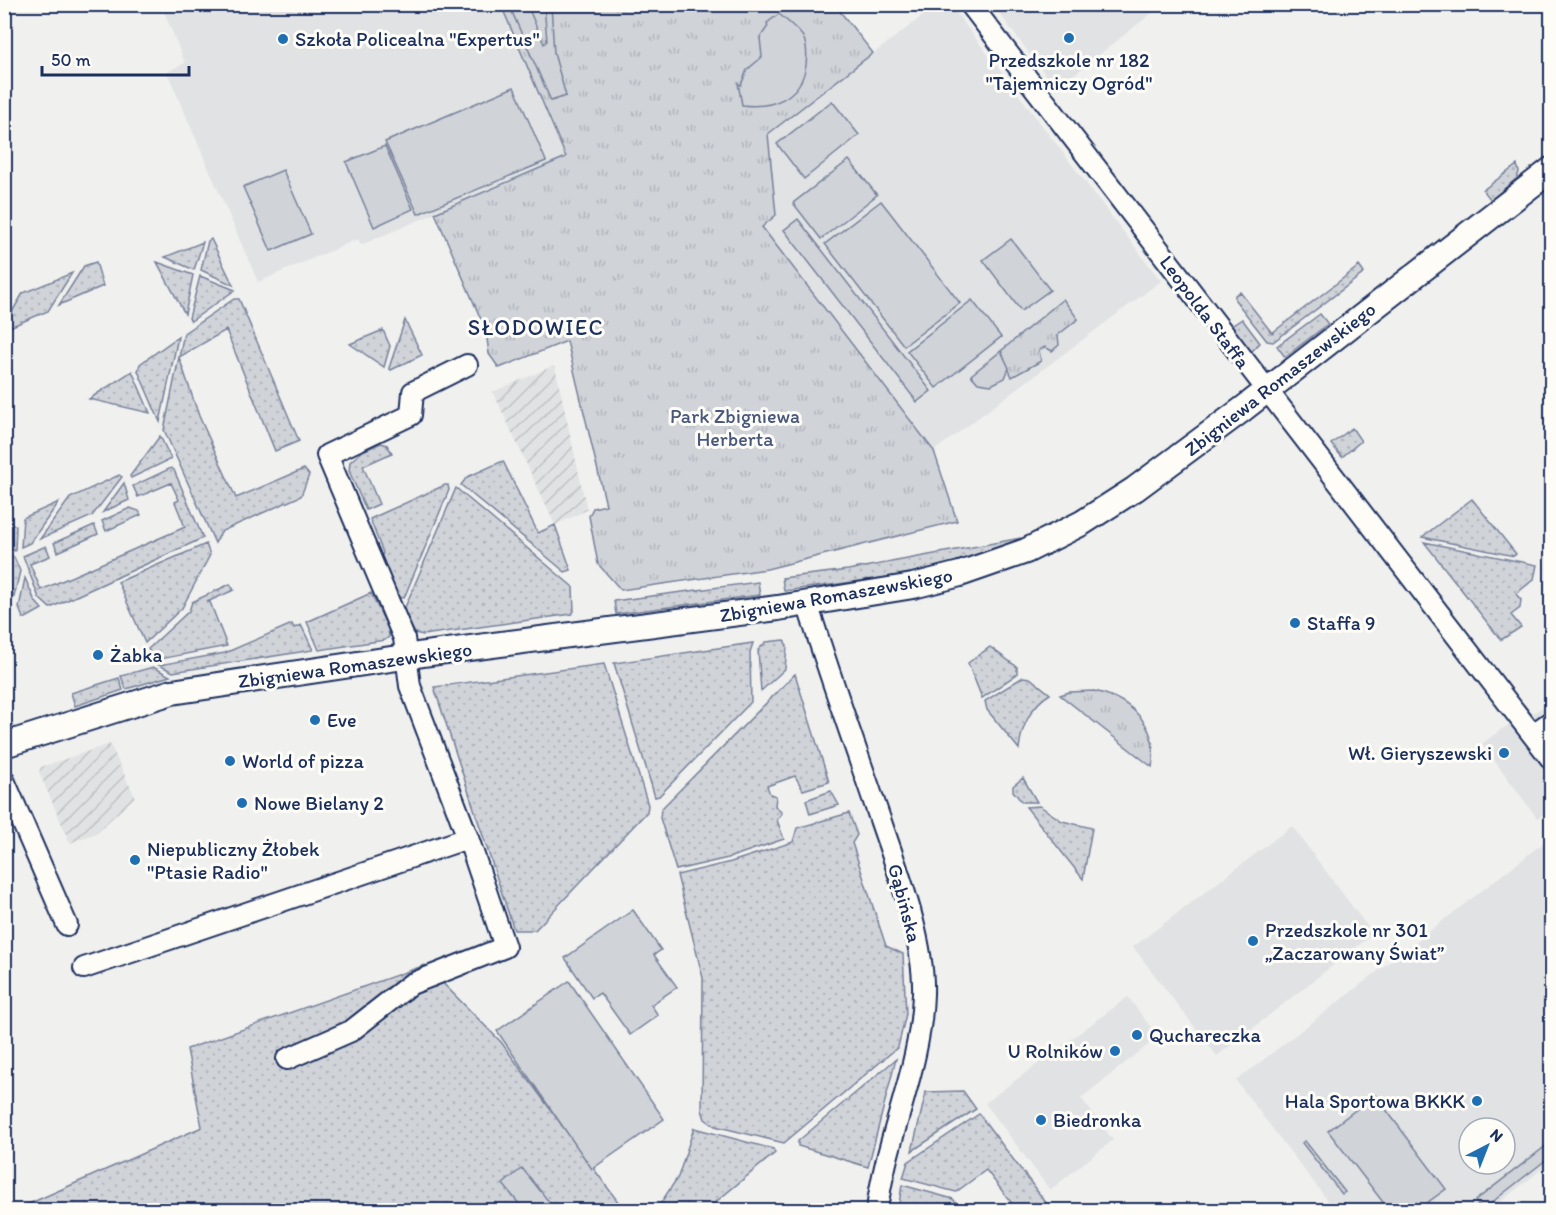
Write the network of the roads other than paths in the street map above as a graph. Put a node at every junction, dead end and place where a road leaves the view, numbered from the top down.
1 (970, 4) edge
2 (1551, 169) edge
3 (467, 365) dead end
4 (1266, 391) junction
5 (807, 603) junction
6 (406, 658) junction
7 (1551, 721) edge
8 (1533, 734) junction
9 (4, 746) edge
10 (1551, 760) edge
11 (4, 780) edge
12 (468, 838) junction
13 (67, 926) dead end
14 (84, 968) dead end
15 (287, 1059) dead end
16 (877, 1210) edge

1 - 4 street, Leopolda Staffa
2 - 4 street, Zbigniewa Romaszewskiego
3 - 6 street
4 - 5 street, Zbigniewa Romaszewskiego
4 - 8 street, Leopolda Staffa
5 - 6 street, Zbigniewa Romaszewskiego
5 - 16 street, Gąbińska
6 - 9 street, Zbigniewa Romaszewskiego
6 - 12 street
7 - 8 street
8 - 10 street, Leopolda Staffa
11 - 13 street
12 - 14 street
12 - 15 street

